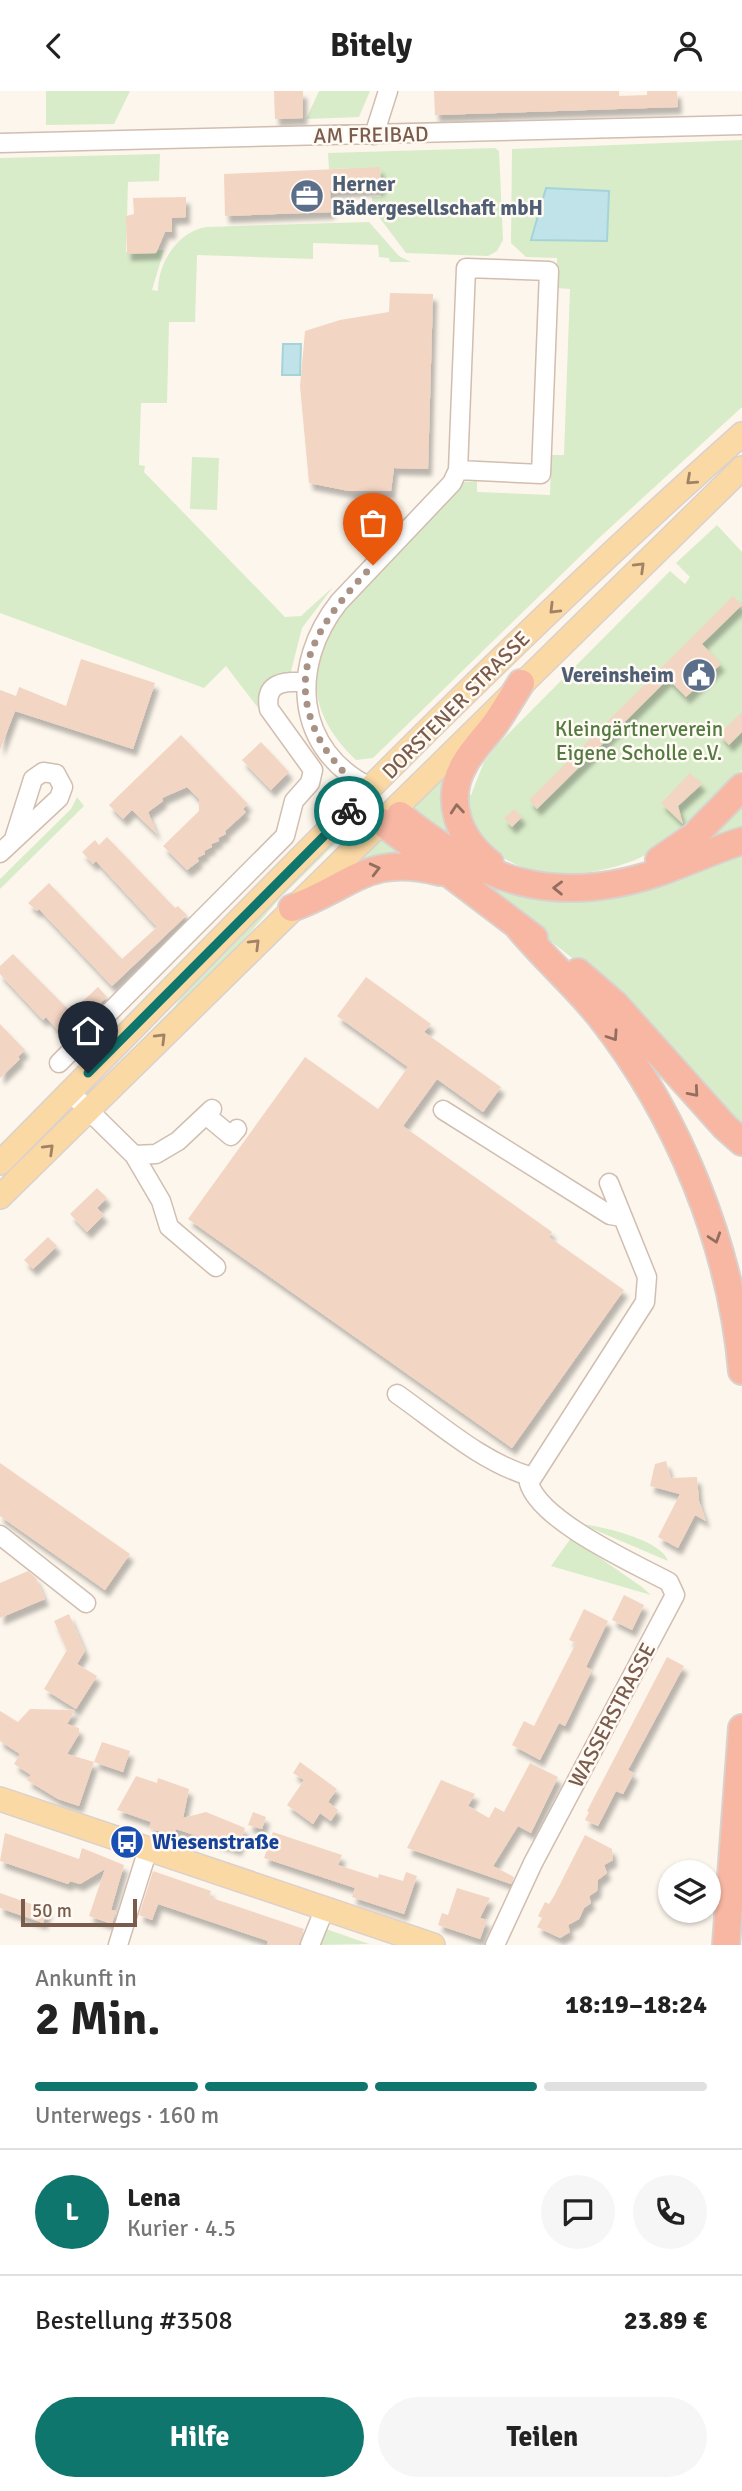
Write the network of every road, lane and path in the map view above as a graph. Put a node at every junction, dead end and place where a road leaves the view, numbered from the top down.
1 (388, 91) edge
2 (742, 125) edge
3 (374, 135) junction
4 (0, 143) edge
5 (742, 434) edge
6 (742, 468) edge
7 (458, 470) junction
8 (306, 683) junction
9 (521, 683) junction
10 (742, 787) edge
11 (361, 789) junction
12 (386, 815) junction
13 (14, 839) dead end
14 (742, 841) edge
15 (0, 853) edge
16 (449, 874) junction
17 (511, 879) junction
18 (607, 885) junction
19 (292, 908) junction
20 (520, 929) junction
21 (59, 1063) dead end
22 (70, 1092) junction
23 (443, 1110) dead end
24 (89, 1111) junction
25 (237, 1129) dead end
26 (742, 1142) edge
27 (134, 1155) junction
28 (0, 1163) edge
29 (609, 1183) dead end
30 (0, 1197) edge
31 (622, 1217) junction
32 (216, 1266) dead end
33 (742, 1371) edge
34 (397, 1394) dead end
35 (532, 1477) junction
36 (0, 1535) edge
37 (86, 1603) dead end
38 (742, 1728) edge
39 (0, 1799) edge
40 (148, 1849) junction
41 (325, 1908) junction
42 (118, 1945) edge
43 (310, 1945) edge
44 (433, 1945) edge
45 (495, 1945) edge
46 (726, 1945) edge

1 - 3 street
2 - 3 street, AM FREIBAD
3 - 4 street, AM FREIBAD
5 -> 11 main road, DORSTENER STRASSE
9 -> 6 main road, DORSTENER STRASSE
7 - 7 street
7 - 8 street
8 - 11 street
8 - 21 street
9 - 12 main road, DORSTENER STRASSE
17 -> 9 highway
10 - 18 highway
11 - 12 main road
11 - 22 main road, DORSTENER STRASSE
12 - 16 highway
12 - 17 highway
12 - 19 main road, DORSTENER STRASSE
13 - 15 street
14 - 18 highway
19 -> 16 highway
16 - 20 highway
18 -> 17 highway
24 -> 19 main road, DORSTENER STRASSE
20 -> 26 highway
20 -> 33 highway
22 - 24 street
22 - 28 main road, DORSTENER STRASSE
23 - 31 street
24 - 27 street
30 -> 24 main road, DORSTENER STRASSE
25 - 27 street
27 - 32 street
29 - 31 street
31 - 35 street
34 - 35 street
35 - 45 street, WASSERSTRASSE
36 - 37 street
38 - 46 highway
39 - 40 main road
40 - 41 main road
40 - 42 street
41 - 43 street
41 - 44 main road

